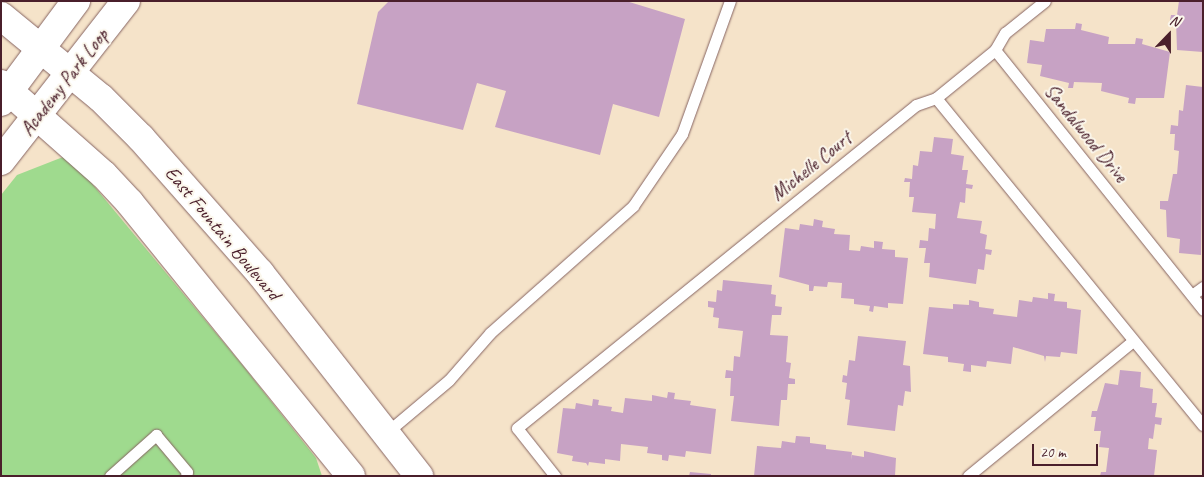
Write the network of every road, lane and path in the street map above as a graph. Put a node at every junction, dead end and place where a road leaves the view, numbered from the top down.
1 (76, 1) edge
2 (126, 1) edge
3 (730, 1) edge
4 (1045, 1) edge
5 (1, 16) edge
6 (42, 47) junction
7 (995, 50) junction
8 (72, 73) junction
9 (4, 92) edge
10 (936, 98) junction
11 (39, 115) junction
12 (1, 161) edge
13 (1203, 287) edge
14 (1192, 295) junction
15 (1203, 310) edge
16 (1133, 341) junction
17 (1203, 425) edge
18 (386, 433) junction
19 (110, 476) edge
20 (186, 476) edge
21 (351, 476) edge
22 (419, 476) edge
23 (555, 476) edge
24 (968, 476) edge

1 - 6 main road, Academy Park Loop
2 - 8 main road, Academy Park Loop
3 - 18 lane
4 - 7 lane
5 - 6 main road, East Fountain Boulevard
6 - 8 main road, East Fountain Boulevard
6 - 9 main road, Academy Park Loop
7 - 10 lane
7 - 14 lane, Sandalwood Drive
8 - 11 main road, Academy Park Loop
8 - 18 main road, East Fountain Boulevard
9 - 11 main road
10 - 16 lane
10 - 23 lane, Michelle Court
11 - 12 main road, Academy Park Loop
11 - 21 main road
13 - 14 lane
14 - 15 lane, Sandalwood Drive
16 - 17 lane
16 - 24 lane
18 - 22 main road, East Fountain Boulevard
19 - 20 lane

